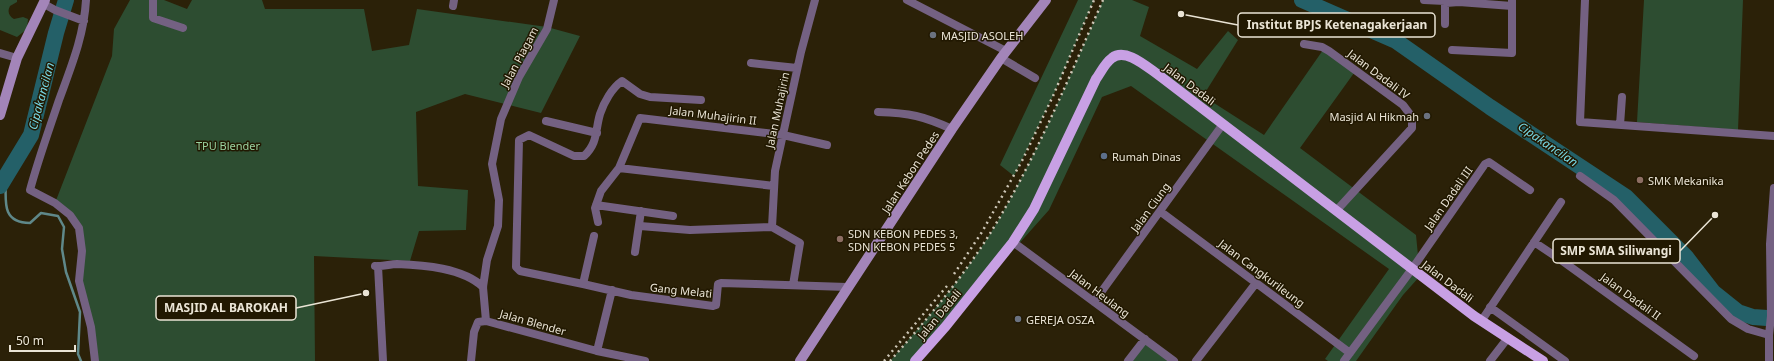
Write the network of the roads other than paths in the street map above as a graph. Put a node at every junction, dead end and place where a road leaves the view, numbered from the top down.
1 (86, 0) edge
2 (152, 0) edge
3 (554, 0) edge
4 (815, 0) edge
5 (907, 0) edge
6 (1046, 0) edge
7 (1424, 0) edge
8 (1584, 0) edge
9 (1445, 1) edge
10 (45, 2) edge
11 (1512, 3) edge
12 (84, 21) junction
13 (1445, 24) dead end
14 (183, 28) dead end
15 (1304, 44) dead end
16 (1452, 50) dead end
17 (0, 53) edge
18 (1004, 55) junction
19 (17, 58) junction
20 (751, 63) dead end
21 (797, 68) junction
22 (1035, 78) dead end
23 (1622, 97) dead end
24 (701, 100) dead end
25 (878, 112) dead end
26 (0, 115) edge
27 (546, 121) dead end
28 (1223, 124) junction
29 (1620, 125) junction
30 (952, 129) junction
31 (597, 133) junction
32 (783, 135) junction
33 (1774, 136) edge
34 (827, 145) dead end
35 (619, 168) junction
36 (1580, 176) dead end
37 (774, 186) junction
38 (1774, 188) edge
39 (1530, 190) dead end
40 (1560, 202) dead end
41 (596, 205) junction
42 (1336, 211) junction
43 (641, 212) junction
44 (1161, 212) junction
45 (673, 216) dead end
46 (598, 222) dead end
47 (640, 226) junction
48 (772, 227) junction
49 (594, 236) dead end
50 (1013, 242) junction
51 (1534, 242) junction
52 (1772, 244) edge
53 (635, 252) dead end
54 (1412, 269) junction
55 (1256, 283) junction
56 (583, 284) junction
57 (793, 285) junction
58 (847, 287) junction
59 (483, 288) junction
60 (612, 290) junction
61 (1094, 302) junction
62 (1490, 307) junction
63 (486, 320) junction
64 (1482, 320) junction
65 (1769, 335) junction
66 (1145, 339) junction
67 (1507, 339) junction
68 (1549, 350) junction
69 (598, 351) junction
70 (1350, 352) junction
71 (1694, 356) dead end
72 (95, 361) edge
73 (383, 361) edge
74 (470, 361) edge
75 (645, 361) edge
76 (800, 361) edge
77 (915, 361) edge
78 (1128, 361) edge
79 (1174, 361) edge
80 (1196, 361) edge
81 (1344, 361) edge
82 (1490, 361) edge
83 (1544, 361) edge
84 (1565, 361) edge
85 (1769, 361) edge

1 - 12 street
2 - 14 street
3 - 59 street, Jalan Piagam
4 - 21 street, Jalan Muhajirin
5 - 18 street
6 - 18 main road, Jalan Kebon Pedes
7 - 9 street
8 - 29 street
9 - 11 street
9 - 13 street
10 - 12 street
10 - 19 main road
11 - 16 street
12 - 72 street
15 - 42 street, Jalan Dadali IV
17 - 19 street
18 - 22 street
18 - 30 main road, Jalan Kebon Pedes
19 - 26 main road
20 - 21 street
21 - 32 street, Jalan Muhajirin
23 - 29 street
24 - 31 street
25 - 30 street
27 - 31 street
28 - 42 main road, Jalan Dadali
28 - 44 street, Jalan Ciung
28 - 50 main road, Jalan Dadali
29 - 33 street
30 - 58 main road, Jalan Kebon Pedes
31 - 56 street, Gang Melati
32 - 34 street, Jalan Muhajirin II
32 - 35 street, Jalan Muhajirin II
32 - 37 street, Jalan Muhajirin
35 - 37 street
35 - 41 street
36 - 65 street
37 - 48 street, Jalan Muhajirin
38 - 52 street
39 - 54 street, Jalan Dadali III
40 - 51 street
41 - 43 street
41 - 46 street
42 - 54 main road, Jalan Dadali
43 - 45 street
43 - 47 street
44 - 55 street, Jalan Cangkurileung
44 - 61 street, Jalan Ciung
47 - 48 street
47 - 53 street
48 - 57 street
49 - 56 street
50 - 61 street, Jalan Heulang
50 - 77 main road, Jalan Dadali
51 - 62 street
51 - 71 street, Jalan Dadali II
52 - 65 street
54 - 64 main road, Jalan Dadali
54 - 70 street
55 - 70 street, Jalan Cangkurileung
55 - 80 street
56 - 60 street, Gang Melati
57 - 58 street, Gang Melati
57 - 60 street, Gang Melati
58 - 76 main road, Jalan Kebon Pedes
59 - 63 street, Jalan Blender
59 - 73 street
60 - 69 street
61 - 66 street, Jalan Heulang
62 - 64 street
62 - 68 street
63 - 69 street, Jalan Blender
63 - 74 street
64 - 67 main road, Jalan Dadali
65 - 85 street
66 - 78 street
66 - 79 street, Jalan Heulang
67 - 82 street
67 - 83 main road, Jalan Dadali
68 - 83 street
68 - 84 street
69 - 75 street, Jalan Blender
70 - 81 street

